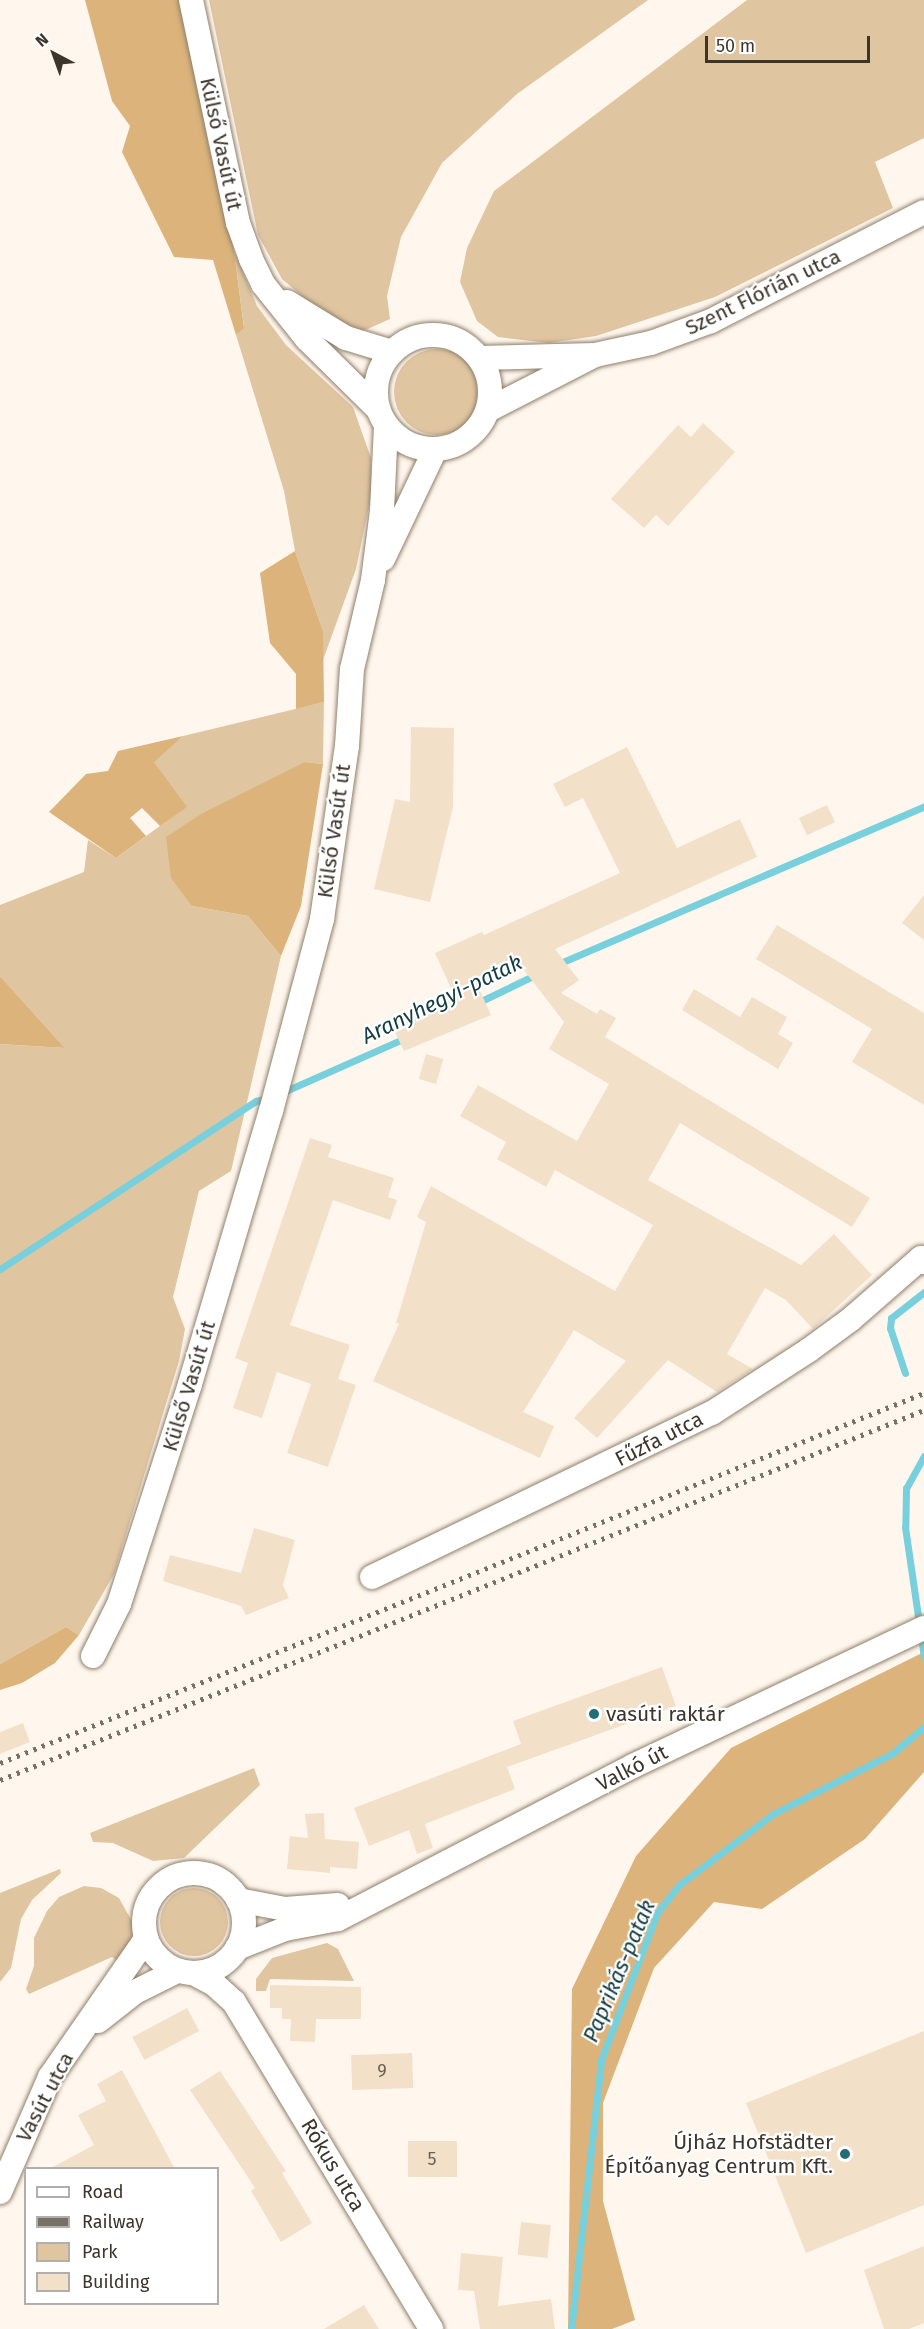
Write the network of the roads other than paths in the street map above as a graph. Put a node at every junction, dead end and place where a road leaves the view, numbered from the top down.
1 (191, 0) edge
2 (924, 212) edge
3 (263, 284) junction
4 (392, 352) junction
5 (595, 355) junction
6 (480, 358) junction
7 (488, 410) junction
8 (382, 417) junction
9 (435, 450) junction
10 (373, 580) junction
11 (922, 1260) edge
12 (372, 1577) dead end
13 (913, 1634) edge
14 (93, 1656) dead end
15 (376, 1899) junction
16 (238, 1900) junction
17 (146, 1939) junction
18 (234, 1952) junction
19 (185, 1972) junction
20 (234, 2002) junction
21 (79, 2036) junction
22 (0, 2192) edge
23 (431, 2329) edge

1 - 3 street, Külső Vasút út
2 - 5 street, Szent Flórián utca
3 - 4 street
3 - 8 street, Külső Vasút út
4 - 6 street
4 - 8 street
5 - 6 street, Szent Flórián utca
5 - 7 street, Szent Flórián utca
6 - 7 street
7 - 9 street
8 - 9 street
8 - 10 street, Külső Vasút út
9 - 10 street, Külső Vasút út
10 - 14 street, Külső Vasút út
11 - 12 street, Fűzfa utca
13 - 15 street, Valkó út
15 - 16 street
15 - 18 street, Valkó út
16 - 17 street
16 - 18 street
17 - 19 street
17 - 21 street, Vasút utca
18 - 19 street
18 - 20 street, Rókus utca
19 - 20 street, Rókus utca
19 - 21 street, Vasút utca
20 - 23 street, Rókus utca
21 - 22 street, Vasút utca

